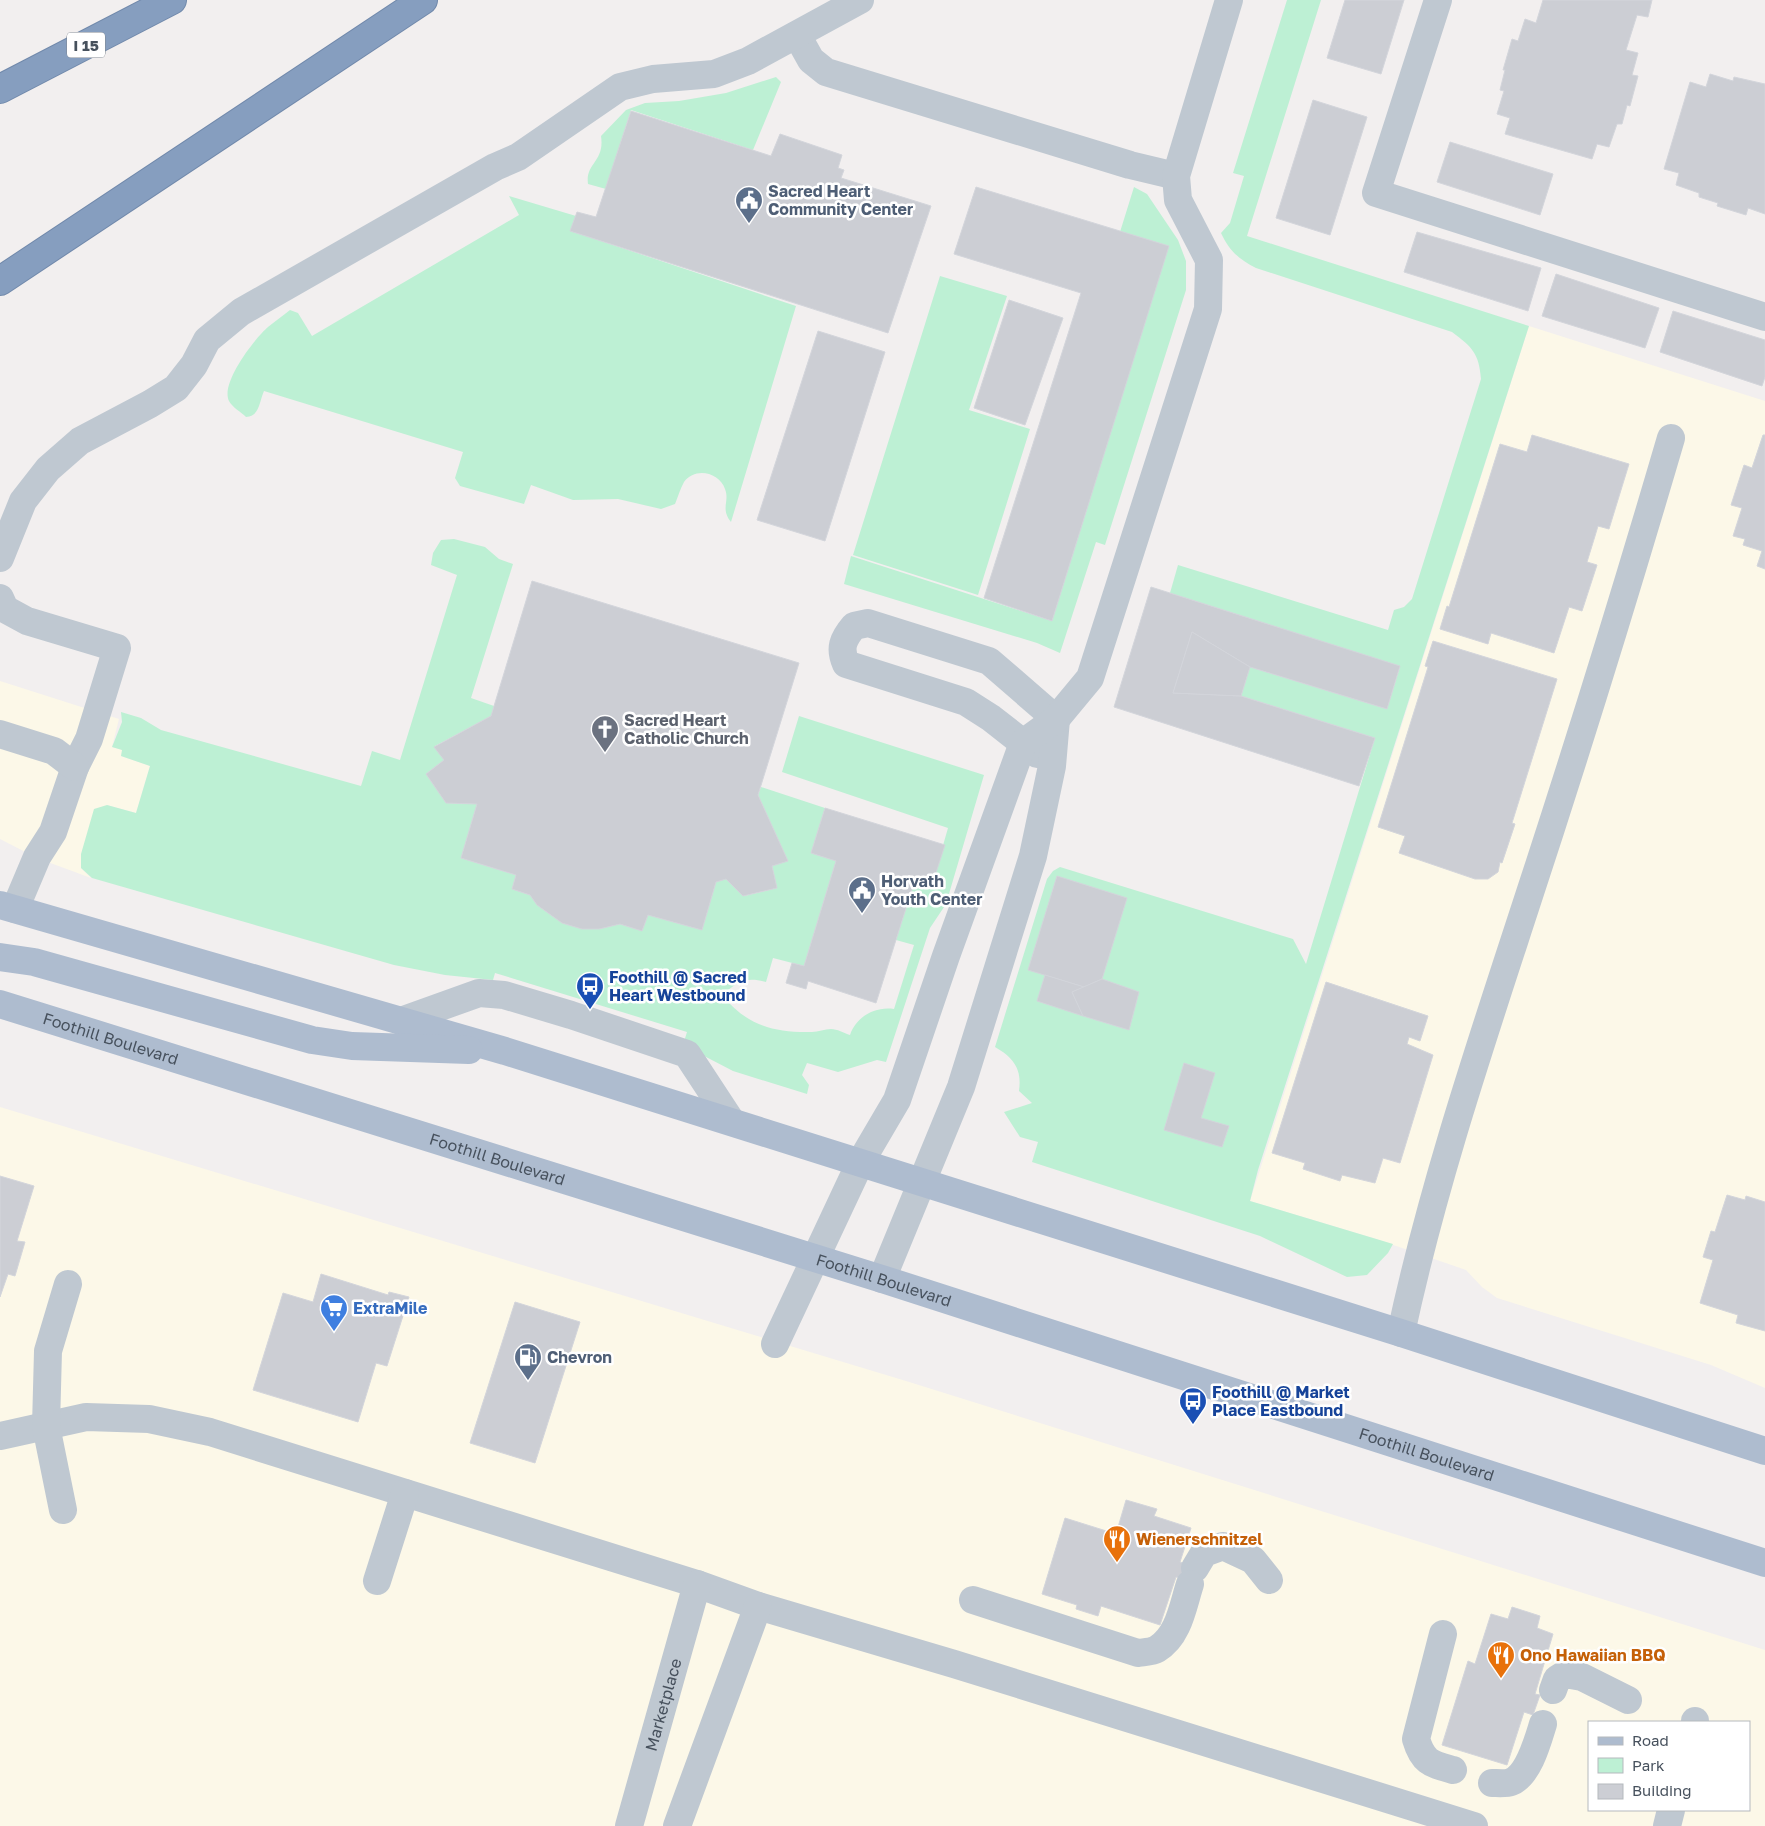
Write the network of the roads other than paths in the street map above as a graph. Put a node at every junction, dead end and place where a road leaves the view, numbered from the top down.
1 (172, 0) edge
2 (423, 0) edge
3 (860, 0) edge
4 (1229, 0) edge
5 (1438, 0) edge
6 (797, 34) junction
7 (0, 89) edge
8 (1176, 176) junction
9 (0, 281) edge
10 (1765, 317) edge
11 (1671, 438) dead end
12 (0, 558) edge
13 (0, 598) edge
14 (1056, 719) junction
15 (0, 734) edge
16 (1023, 743) junction
17 (1052, 766) junction
18 (75, 767) junction
19 (7, 907) edge
20 (0, 957) edge
21 (4, 1009) edge
22 (401, 1021) junction
23 (505, 1051) junction
24 (730, 1121) junction
25 (860, 1163) junction
26 (923, 1183) junction
27 (816, 1258) junction
28 (882, 1279) junction
29 (68, 1284) dead end
30 (1401, 1333) junction
31 (775, 1344) dead end
32 (46, 1426) junction
33 (0, 1436) edge
34 (1765, 1451) edge
35 (405, 1493) junction
36 (63, 1510) dead end
37 (1765, 1563) edge
38 (1269, 1580) dead end
39 (377, 1581) dead end
40 (697, 1584) junction
41 (973, 1600) dead end
42 (758, 1606) junction
43 (1443, 1634) dead end
44 (1553, 1690) dead end
45 (1628, 1700) dead end
46 (1543, 1724) dead end
47 (1453, 1770) dead end
48 (1492, 1783) dead end
49 (1671, 1811) edge
50 (629, 1826) edge
51 (677, 1826) edge
52 (1474, 1826) edge
53 (1667, 1826) edge

1 - 7 highway, I 15
2 - 9 highway
3 - 6 lane
4 - 8 lane
5 - 10 lane
6 - 8 lane
6 - 12 lane
8 - 14 lane
11 - 30 lane
13 - 18 lane
14 - 16 lane
14 - 16 lane
14 - 17 lane
15 - 18 lane
16 - 17 lane
16 - 25 lane
17 - 26 lane
18 - 19 lane
19 - 22 main road
20 - 23 main road
21 - 27 main road, Foothill Boulevard
22 - 23 main road
22 - 24 lane
23 - 24 main road
24 - 25 main road
25 - 26 main road
25 - 27 lane
26 - 28 lane
26 - 30 main road
27 - 28 main road, Foothill Boulevard
27 - 31 lane
28 - 37 main road, Foothill Boulevard
29 - 32 lane
30 - 34 main road
32 - 33 lane
32 - 35 lane
32 - 36 lane
35 - 39 lane
35 - 40 lane
38 - 41 lane
40 - 42 lane
40 - 50 lane, Marketplace
42 - 51 lane
42 - 52 lane
43 - 47 lane
44 - 45 lane
46 - 48 lane
49 - 53 lane

